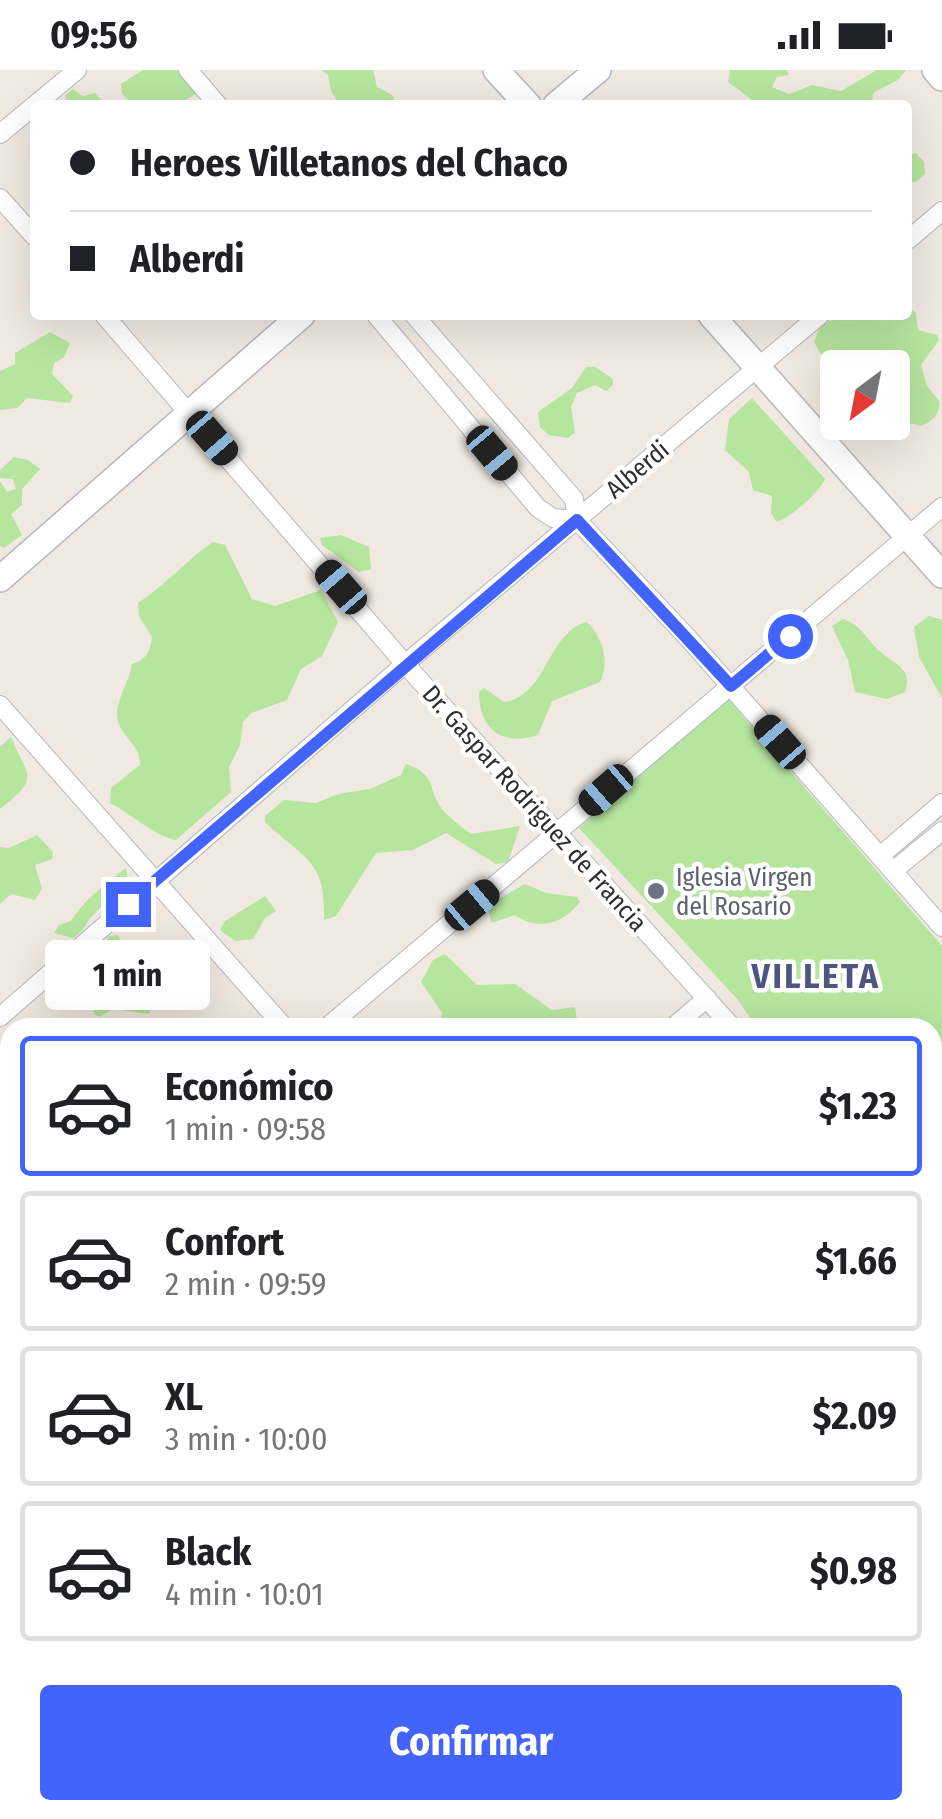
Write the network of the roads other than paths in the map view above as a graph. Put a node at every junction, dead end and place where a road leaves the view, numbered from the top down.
1 (77, 70) edge
2 (188, 70) edge
3 (496, 70) edge
4 (598, 70) edge
5 (935, 70) edge
6 (942, 78) edge
7 (41, 100) edge
8 (214, 100) edge
9 (523, 100) edge
10 (562, 100) edge
11 (30, 109) edge
12 (0, 134) edge
13 (0, 198) edge
14 (942, 211) edge
15 (30, 231) edge
16 (912, 237) edge
17 (108, 320) edge
18 (296, 320) edge
19 (380, 320) edge
20 (418, 320) edge
21 (715, 320) edge
22 (814, 320) edge
23 (758, 368) junction
24 (189, 412) junction
25 (942, 507) edge
26 (577, 520) junction
27 (908, 536) junction
28 (942, 575) edge
29 (0, 579) edge
30 (405, 664) junction
31 (731, 686) junction
32 (0, 705) edge
33 (942, 802) edge
34 (942, 831) edge
35 (558, 832) junction
36 (880, 856) junction
37 (894, 872) junction
38 (154, 882) junction
39 (942, 927) edge
40 (707, 998) junction
41 (0, 1016) edge
42 (276, 1018) edge
43 (338, 1018) edge
44 (684, 1018) edge
45 (720, 1018) edge

1 - 7 street
2 - 8 street
3 - 9 street
4 - 10 street
5 - 6 street
11 - 12 street
13 - 15 street
14 - 16 street
17 - 24 street, Dr. Gaspar Rodriguez de Francia
18 - 24 street
19 - 26 street
20 - 26 street
21 - 23 street
22 - 23 street, Alberdi
23 - 26 street, Alberdi
23 - 27 street
24 - 29 street
24 - 30 street, Dr. Gaspar Rodriguez de Francia
25 - 27 street
26 - 30 street, Alberdi
26 - 31 street
27 - 28 street
27 - 31 street
30 - 35 street, Dr. Gaspar Rodriguez de Francia
30 - 38 street, Alberdi
31 - 35 street
31 - 36 street
32 - 38 street
33 - 36 street
34 - 37 street
35 - 40 street, Dr. Gaspar Rodriguez de Francia
35 - 43 street
36 - 37 street
37 - 39 street
38 - 41 street, Alberdi
38 - 42 street
40 - 44 street
40 - 45 street, Dr. Gaspar Rodriguez de Francia

